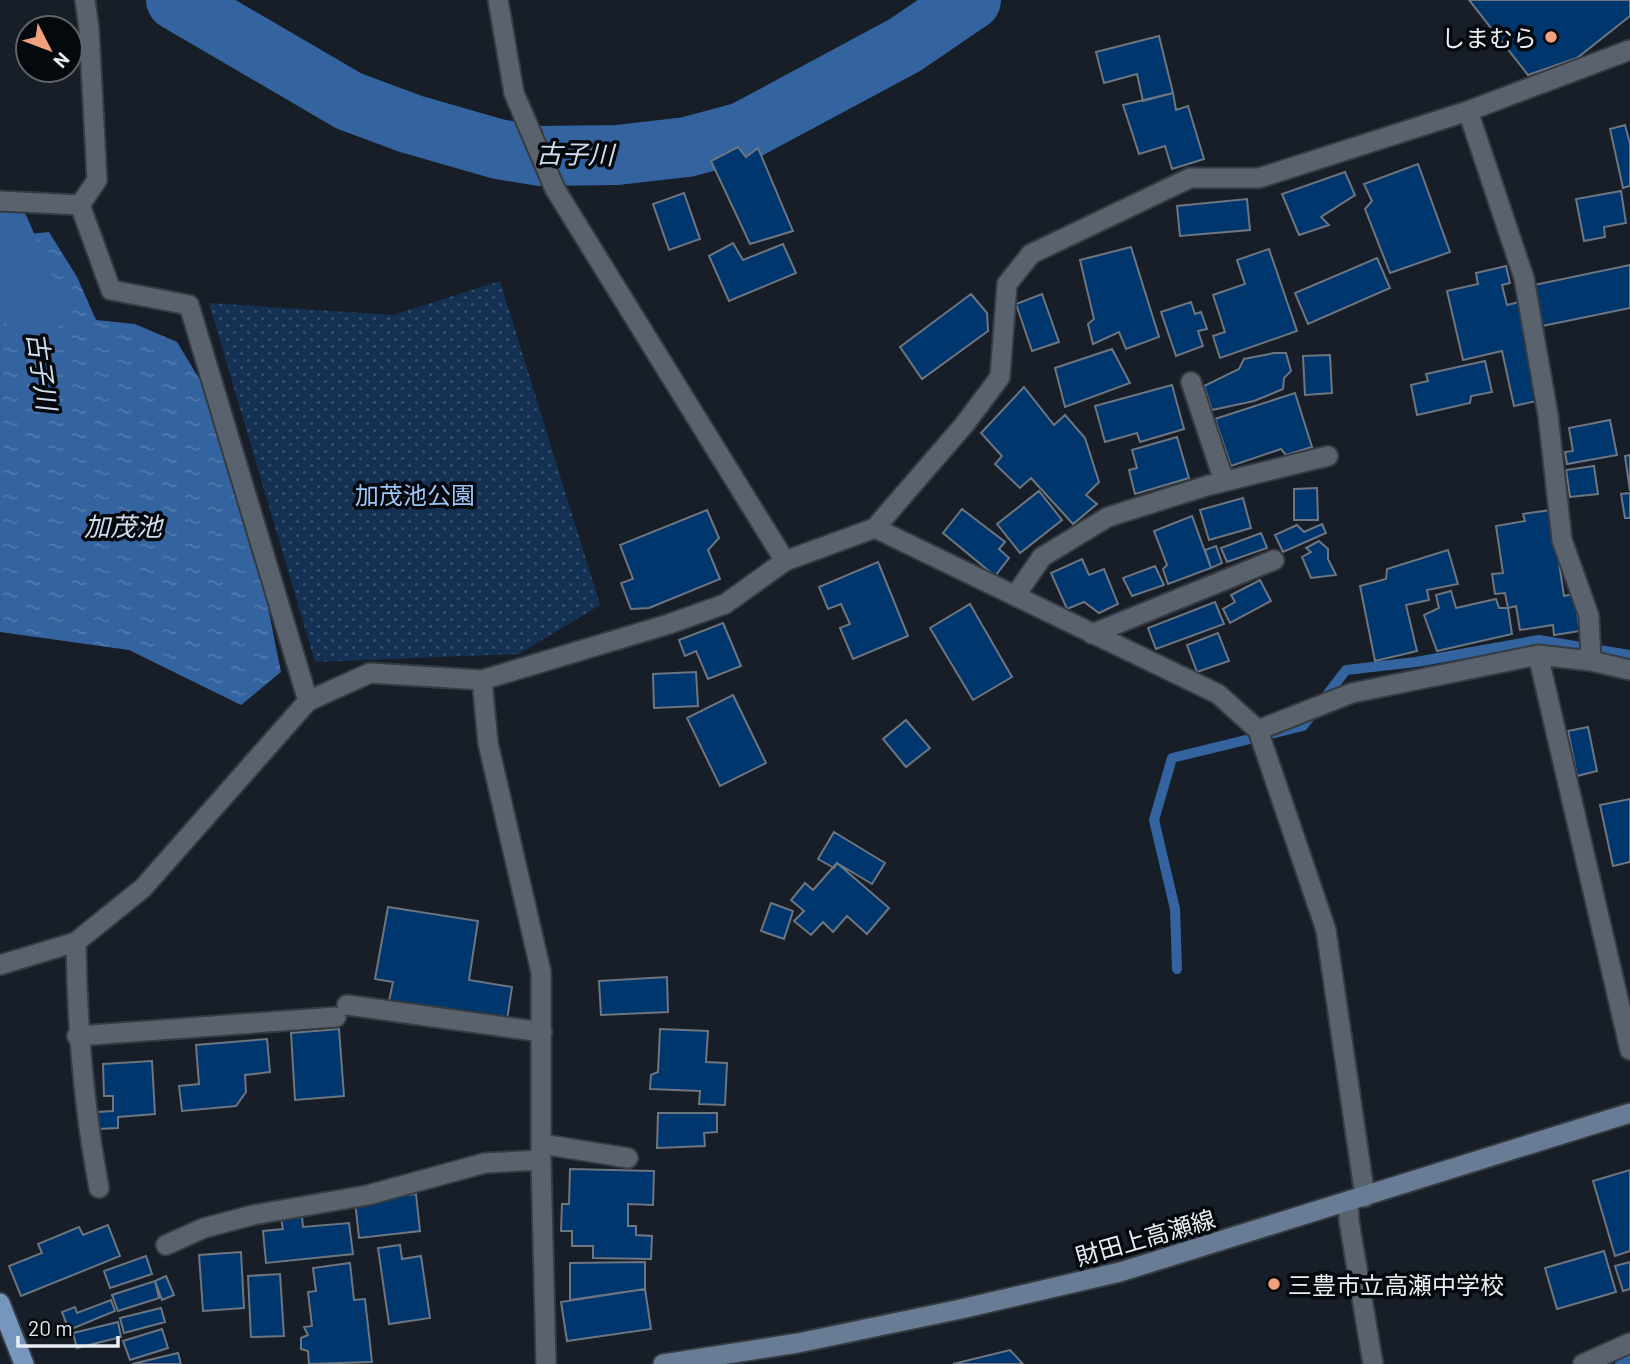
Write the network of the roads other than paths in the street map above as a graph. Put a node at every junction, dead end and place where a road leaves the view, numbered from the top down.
1 (85, 0) edge
2 (498, 0) edge
3 (1630, 50) edge
4 (1468, 111) junction
5 (0, 201) edge
6 (80, 205) junction
7 (1191, 382) dead end
8 (1328, 456) dead end
9 (1224, 481) junction
10 (875, 528) junction
11 (1274, 560) dead end
12 (785, 561) junction
13 (1014, 596) junction
14 (1092, 634) junction
15 (1538, 655) junction
16 (1591, 661) junction
17 (1630, 670) edge
18 (482, 680) junction
19 (308, 701) junction
20 (1258, 730) junction
21 (76, 942) junction
22 (0, 965) edge
23 (542, 1032) junction
24 (77, 1036) junction
25 (1630, 1050) edge
26 (1630, 1113) edge
27 (541, 1152) junction
28 (628, 1158) dead end
29 (99, 1188) dead end
30 (1357, 1199) junction
31 (166, 1245) dead end
32 (0, 1303) edge
33 (1630, 1343) edge
34 (24, 1364) edge
35 (546, 1364) edge
36 (663, 1364) edge
37 (1373, 1364) edge
38 (1583, 1364) edge

1 - 6 street
2 - 12 street
3 - 4 street
4 - 10 street
4 - 16 street
5 - 6 street
6 - 19 street
7 - 9 street
8 - 9 street
9 - 13 street
10 - 12 street
10 - 13 street
11 - 14 street
12 - 18 street
13 - 14 street
14 - 20 street
15 - 16 street
15 - 20 street
15 - 25 street
16 - 17 street
18 - 19 street
18 - 23 street
19 - 21 street
20 - 30 street
21 - 22 street
21 - 24 street
23 - 24 street
23 - 27 street
24 - 29 street
26 - 30 main road, 財田上高瀬線
27 - 28 street
27 - 31 street
27 - 35 street
30 - 36 main road, 財田上高瀬線
30 - 37 street
32 - 34 main road
33 - 38 street

